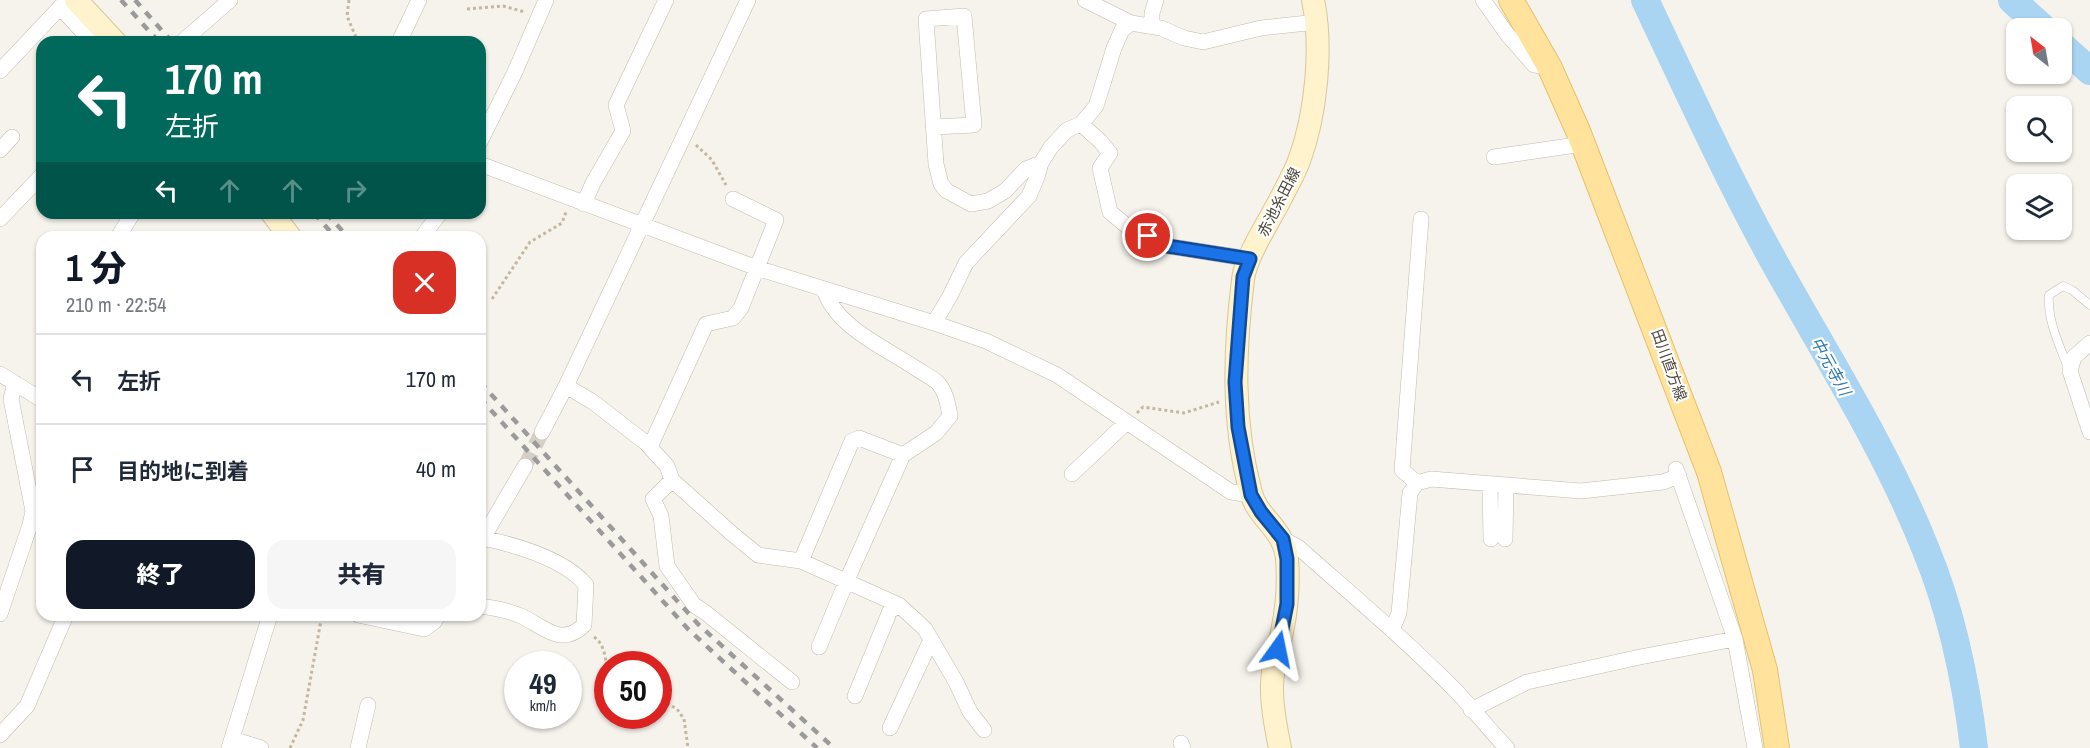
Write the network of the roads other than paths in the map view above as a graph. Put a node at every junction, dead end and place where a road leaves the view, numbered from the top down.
1 (230, 0) edge
2 (419, 0) edge
3 (546, 0) edge
4 (666, 0) edge
5 (748, 0) edge
6 (1085, 0) edge
7 (1156, 0) edge
8 (1483, 0) edge
9 (1511, 0) edge
10 (68, 2) edge
11 (1315, 11) edge
12 (1131, 23) junction
13 (1152, 26) junction
14 (88, 36) edge
15 (108, 36) edge
16 (188, 36) edge
17 (402, 36) edge
18 (1550, 68) junction
19 (0, 71) edge
20 (1081, 123) junction
21 (934, 127) junction
22 (486, 130) edge
23 (12, 137) dead end
24 (1583, 144) junction
25 (0, 150) edge
26 (1494, 158) dead end
27 (1041, 163) junction
28 (486, 166) edge
29 (36, 181) edge
30 (733, 199) road end
31 (576, 203) junction
32 (0, 219) edge
33 (1421, 219) dead end
34 (641, 226) junction
35 (1250, 259) junction
36 (757, 268) junction
37 (824, 289) junction
38 (2090, 305) edge
39 (934, 323) junction
40 (2090, 344) edge
41 (2070, 371) junction
42 (0, 374) edge
43 (15, 383) junction
44 (566, 386) junction
45 (36, 396) edge
46 (1127, 422) junction
47 (542, 432) tunnel mouth
48 (2090, 432) edge
49 (650, 447) junction
50 (903, 455) junction
51 (525, 466) tunnel mouth
52 (1072, 474) dead end
53 (672, 480) junction
54 (1417, 483) junction
55 (1490, 484) junction
56 (1506, 485) junction
57 (1251, 495) junction
58 (486, 534) edge
59 (1283, 539) junction
60 (486, 542) edge
61 (801, 561) junction
62 (847, 580) junction
63 (899, 605) junction
64 (486, 607) edge
65 (0, 614) edge
66 (63, 621) edge
67 (268, 621) edge
68 (386, 621) edge
69 (435, 621) edge
70 (1392, 630) junction
71 (1735, 639) junction
72 (931, 640) junction
73 (819, 647) dead end
74 (792, 682) dead end
75 (855, 696) dead end
76 (369, 705) dead end
77 (1472, 710) junction
78 (890, 728) dead end
79 (984, 730) dead end
80 (0, 735) edge
81 (231, 744) edge
82 (261, 748) edge
83 (358, 748) edge
84 (1280, 748) edge
85 (1507, 748) edge
86 (1755, 748) edge
87 (1777, 748) edge

1 - 16 street
2 - 17 street
3 - 22 street
4 - 31 street
5 - 34 street
6 - 12 street
7 - 13 street
8 - 18 street
9 - 18 main road, 田川直方線
10 - 14 street
10 - 15 main road
10 - 19 street
11 - 13 street
11 - 35 main road, 赤池糸田線
12 - 13 street
12 - 20 street
18 - 24 main road, 田川直方線
20 - 27 street
20 - 35 street
21 - 21 street
21 - 27 street
23 - 25 street
24 - 26 street
24 - 87 main road, 田川直方線
27 - 39 street
28 - 31 street
29 - 32 street
30 - 36 street
31 - 34 street
33 - 54 street
34 - 36 street
34 - 44 street
35 - 57 main road, 赤池糸田線
36 - 37 street
36 - 49 street
37 - 39 street
37 - 50 street
38 - 41 lane
39 - 46 street
40 - 41 street
41 - 48 street
42 - 43 street
43 - 45 street
43 - 65 street
44 - 47 street
44 - 49 street
46 - 52 street
46 - 57 street
49 - 53 street
50 - 61 street
50 - 62 street
51 - 58 street
53 - 61 street
53 - 74 street
54 - 55 street
54 - 70 street
55 - 56 street
55 - 56 street
56 - 71 street
57 - 59 main road, 赤池糸田線
59 - 70 street
59 - 84 main road
60 - 64 street
61 - 62 street
62 - 63 street
62 - 73 street
63 - 72 street
63 - 75 street
66 - 80 street
67 - 81 street
68 - 69 street
70 - 77 street
71 - 77 street
71 - 86 street
72 - 78 street
72 - 79 street
76 - 83 street
77 - 85 street
81 - 82 street

